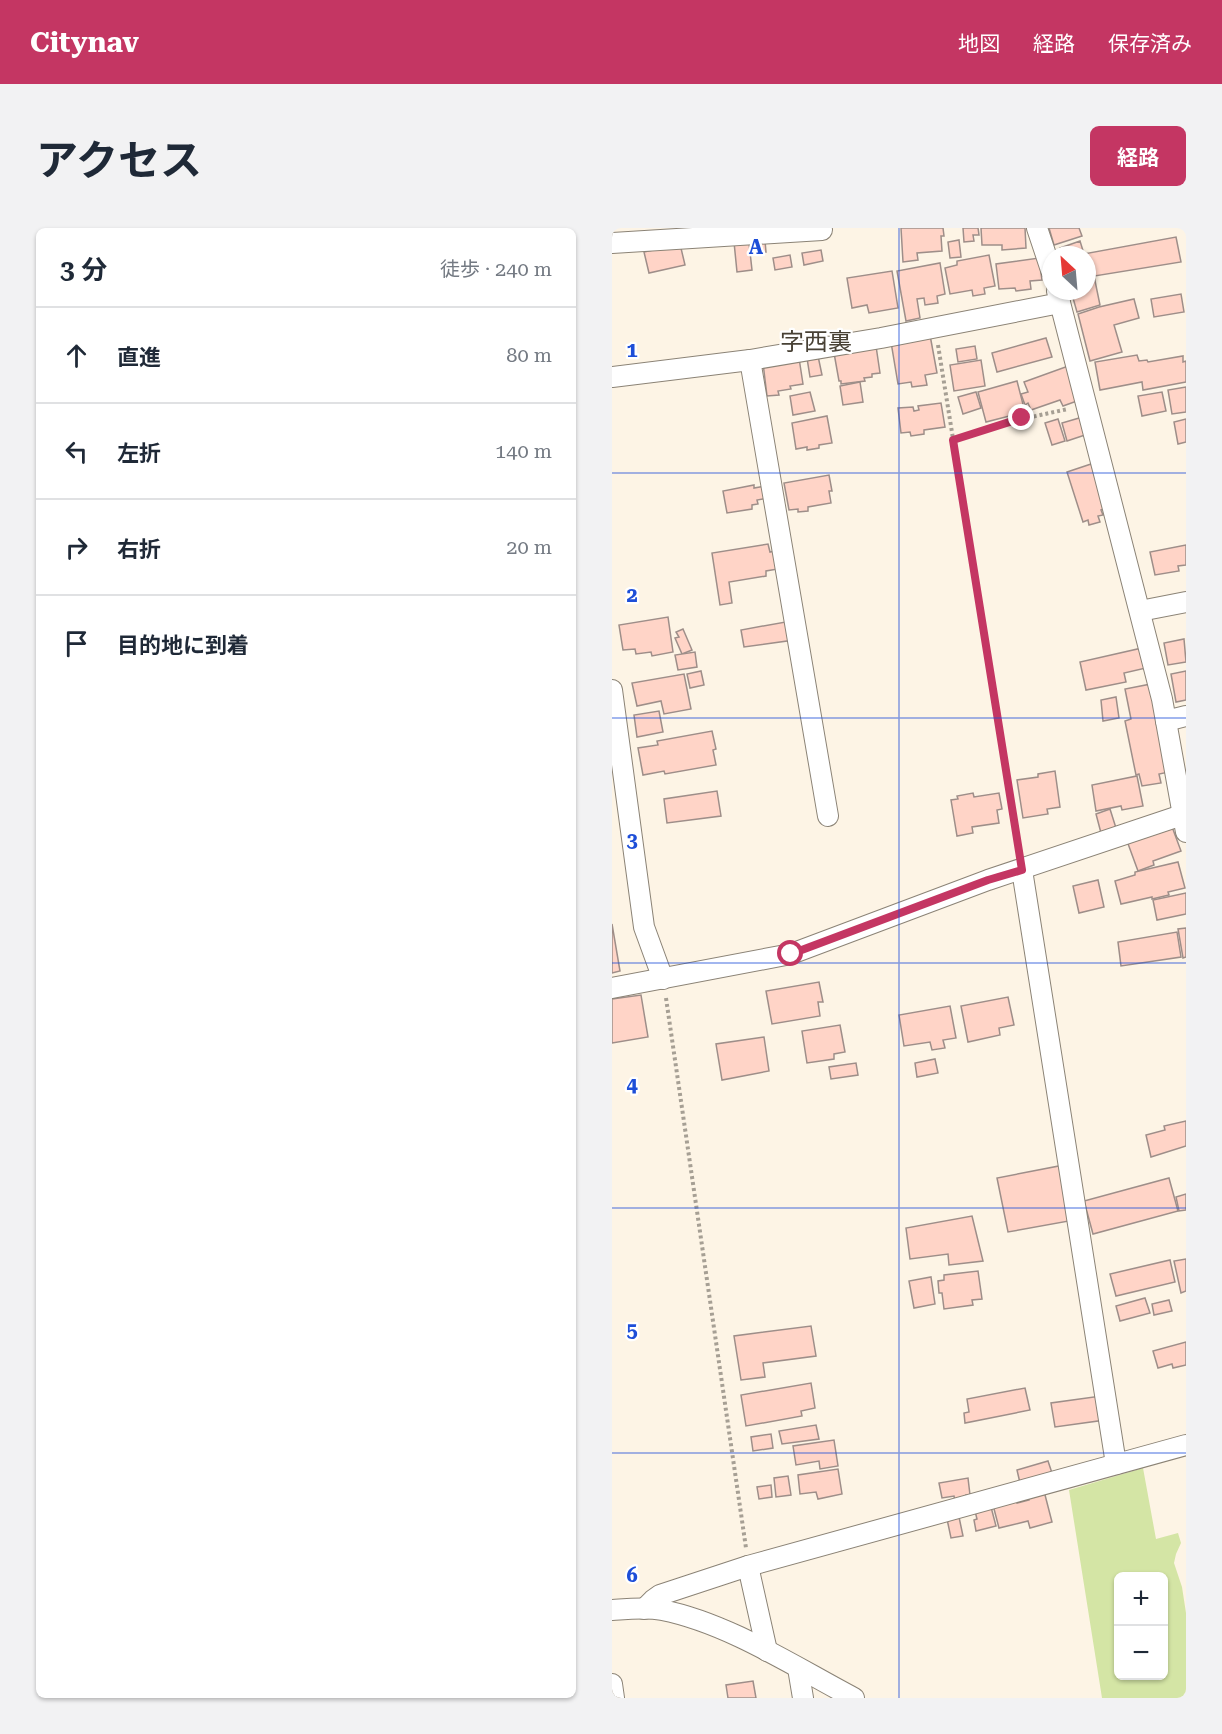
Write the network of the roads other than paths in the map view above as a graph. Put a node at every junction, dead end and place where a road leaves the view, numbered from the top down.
1 (821, 228) edge
2 (1037, 228) edge
3 (612, 243) edge
4 (1043, 246) edge
5 (1047, 300) edge
6 (1060, 300) edge
7 (750, 360) junction
8 (612, 377) edge
9 (1186, 602) edge
10 (1140, 611) junction
11 (612, 690) edge
12 (1186, 717) edge
13 (1166, 720) junction
14 (828, 816) dead end
15 (1184, 824) edge
16 (1022, 870) junction
17 (663, 979) junction
18 (612, 988) edge
19 (1186, 1445) edge
20 (1116, 1464) junction
21 (748, 1566) junction
22 (644, 1609) junction
23 (612, 1610) edge
24 (767, 1651) junction
25 (798, 1668) junction
26 (612, 1684) edge
27 (614, 1698) edge
28 (802, 1698) edge
29 (854, 1698) edge

1 - 3 street
2 - 4 street
5 - 7 street
6 - 10 street
7 - 8 street
7 - 14 street
9 - 10 street
10 - 13 street
11 - 17 street
12 - 13 street
13 - 15 street
15 - 16 street
16 - 17 street
16 - 20 street
17 - 18 street
19 - 20 street
20 - 21 street
21 - 22 street
21 - 24 street
22 - 23 street
22 - 24 street
24 - 25 street
25 - 28 street
25 - 29 street
26 - 27 street

